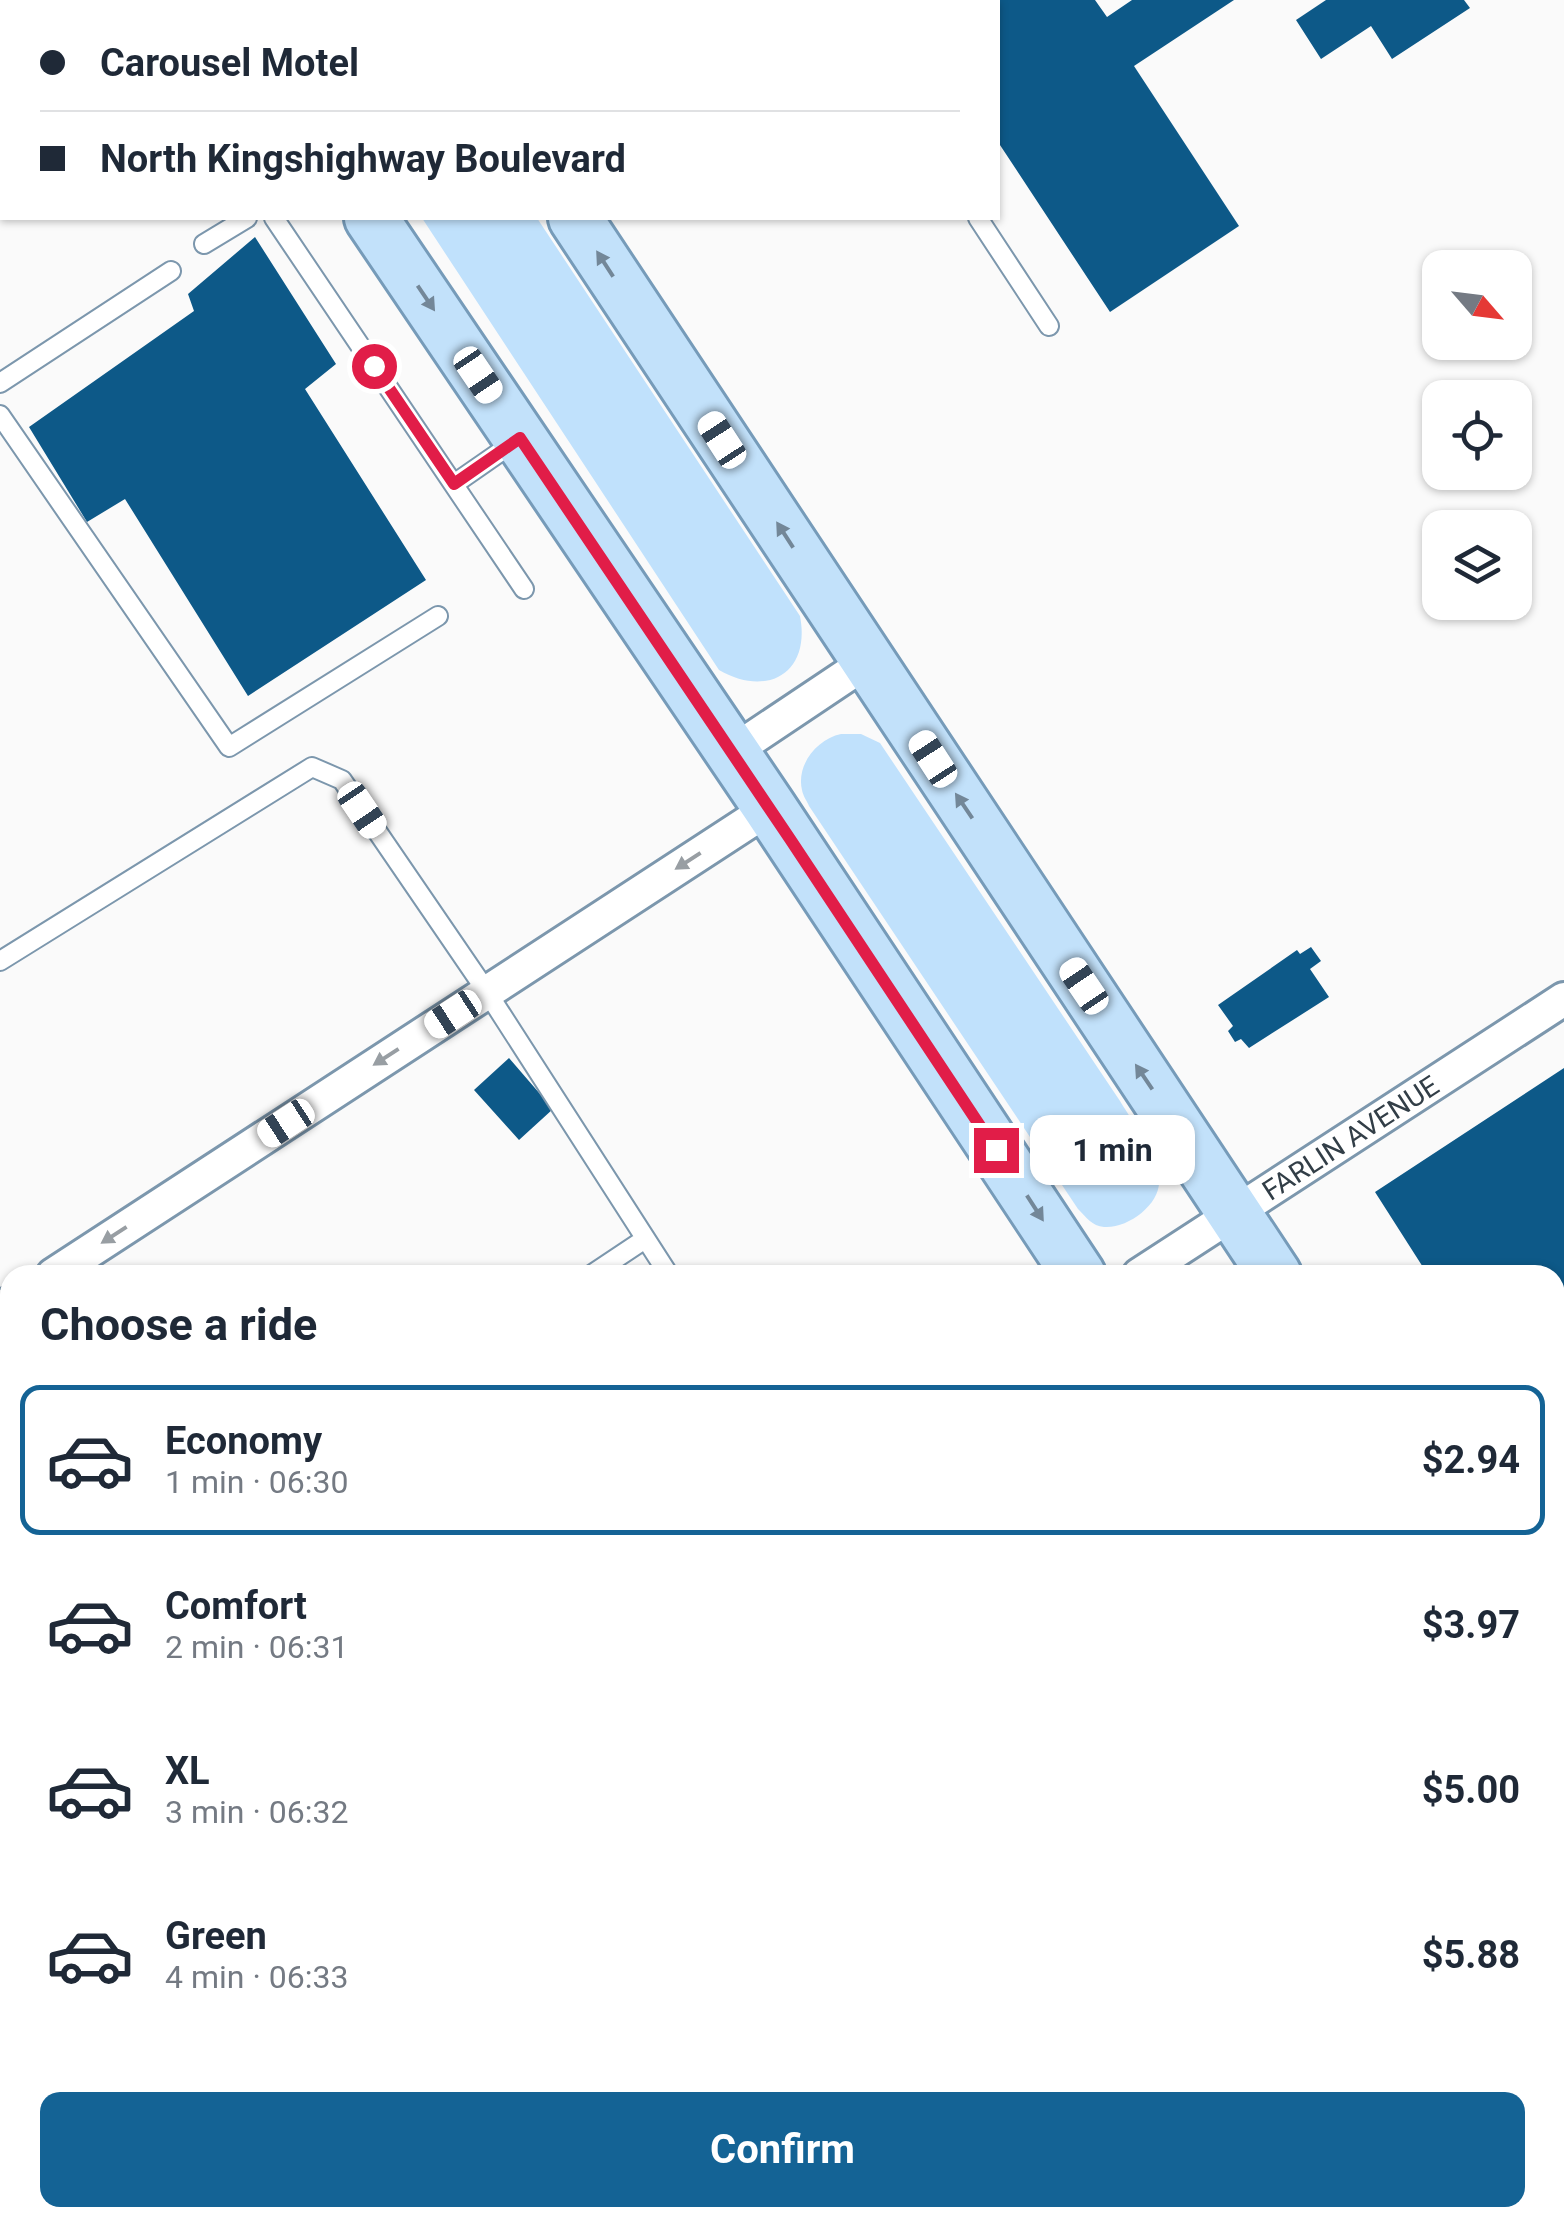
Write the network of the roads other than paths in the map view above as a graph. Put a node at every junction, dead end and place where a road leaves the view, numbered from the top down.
1 (244, 220) edge
2 (275, 220) edge
3 (372, 220) edge
4 (575, 220) edge
5 (979, 220) edge
6 (204, 244) dead end
7 (171, 271) dead end
8 (1049, 326) dead end
9 (0, 384) edge
10 (0, 415) edge
11 (520, 438) junction
12 (454, 484) junction
13 (524, 589) dead end
14 (438, 616) dead end
15 (868, 662) junction
16 (732, 752) junction
17 (770, 808) junction
18 (0, 961) edge
19 (486, 992) junction
20 (1564, 999) edge
21 (1234, 1213) junction
22 (646, 1239) junction
23 (68, 1265) edge
24 (607, 1265) edge
25 (662, 1265) edge
26 (1072, 1265) edge
27 (1154, 1265) edge
28 (1268, 1265) edge

1 - 6 lane
2 - 12 lane
3 -> 11 main road
15 -> 4 main road
5 - 8 lane
7 - 9 lane
10 - 14 lane
11 - 12 lane
11 - 16 main road
12 - 13 lane
15 - 16 street
21 -> 15 main road
16 - 17 main road
17 -> 19 street
17 -> 26 main road
18 - 19 lane
19 - 22 lane
19 -> 23 street
20 - 21 street, FARLIN AVENUE
21 - 27 street, FARLIN AVENUE
21 - 28 main road
22 - 24 lane
22 - 25 lane

